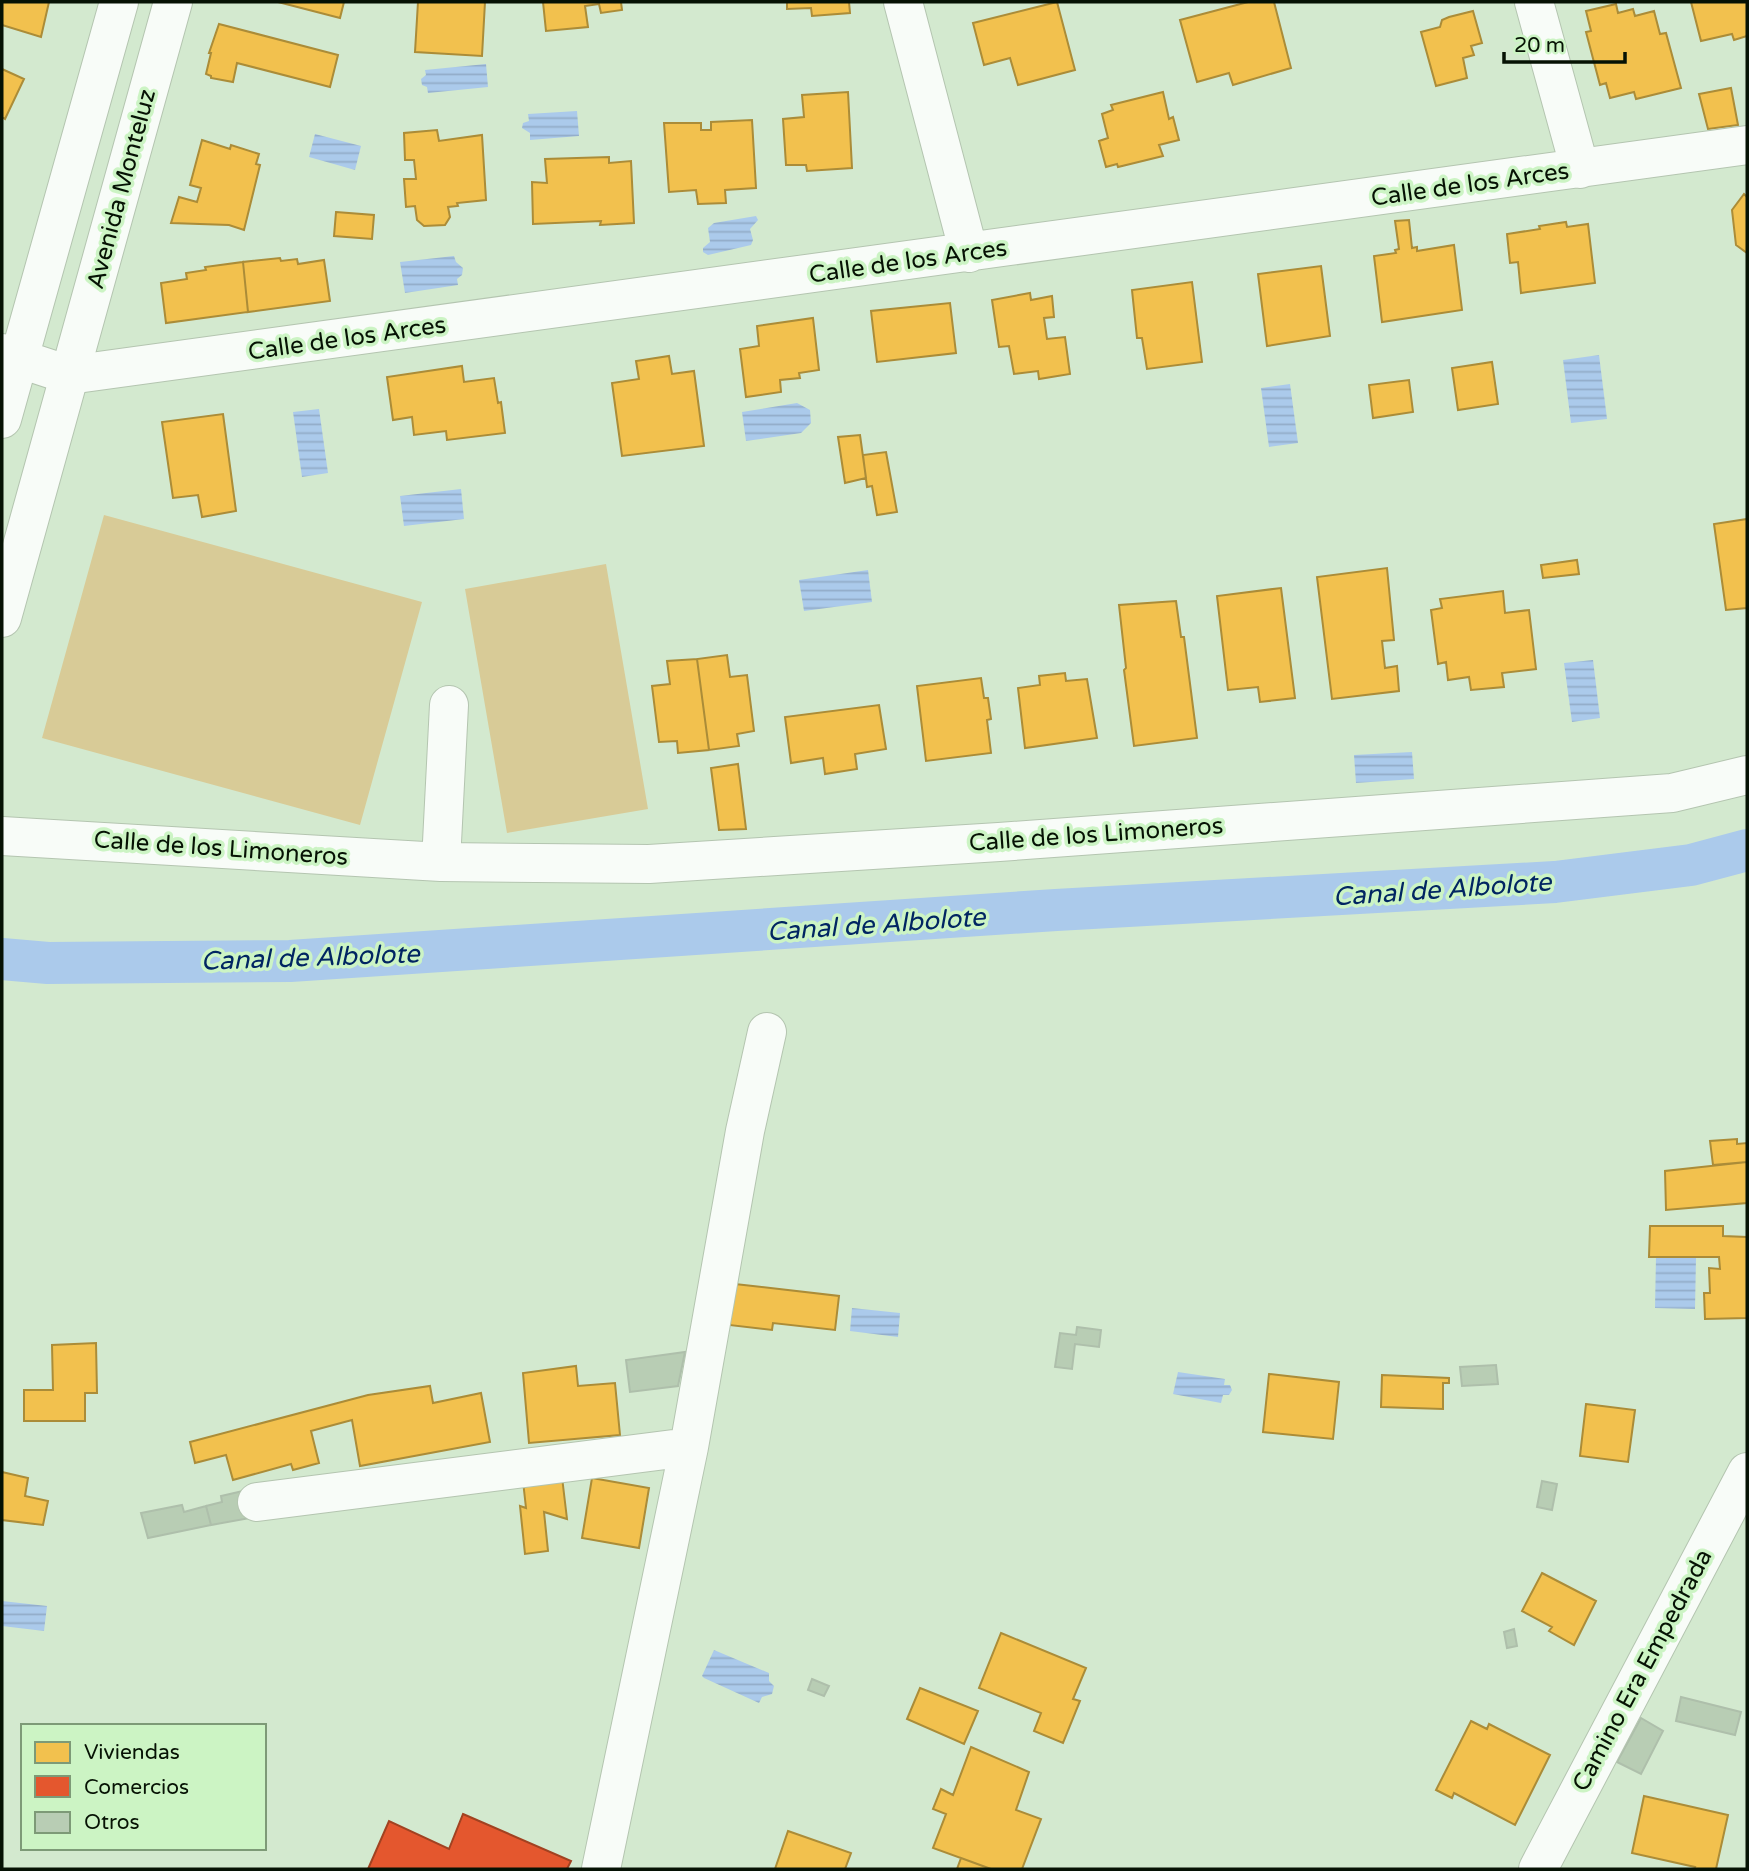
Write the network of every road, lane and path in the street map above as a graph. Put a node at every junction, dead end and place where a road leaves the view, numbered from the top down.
1 (119, 2) edge
2 (173, 2) edge
3 (903, 2) edge
4 (1534, 2) edge
5 (1747, 145) edge
6 (1580, 169) junction
7 (969, 253) junction
8 (10, 356) edge
9 (69, 375) junction
10 (2, 419) edge
11 (2, 618) edge
12 (449, 705) dead end
13 (1747, 775) edge
14 (2, 836) edge
15 (441, 862) junction
16 (767, 1032) dead end
17 (689, 1447) junction
18 (1747, 1472) edge
19 (257, 1502) dead end
20 (601, 1869) edge
21 (1538, 1869) edge

1 - 8 street
2 - 9 street, Avenida Monteluz
3 - 7 street
4 - 6 street
5 - 6 street, Calle de los Arces
6 - 7 street, Calle de los Arces
7 - 9 street, Calle de los Arces
8 - 9 street
8 - 10 street
9 - 11 street, Avenida Monteluz
12 - 15 street
13 - 15 street, Calle de los Limoneros
14 - 15 street, Calle de los Limoneros
16 - 17 street
17 - 19 street
17 - 20 street
18 - 21 street, Camino Era Empedrada

